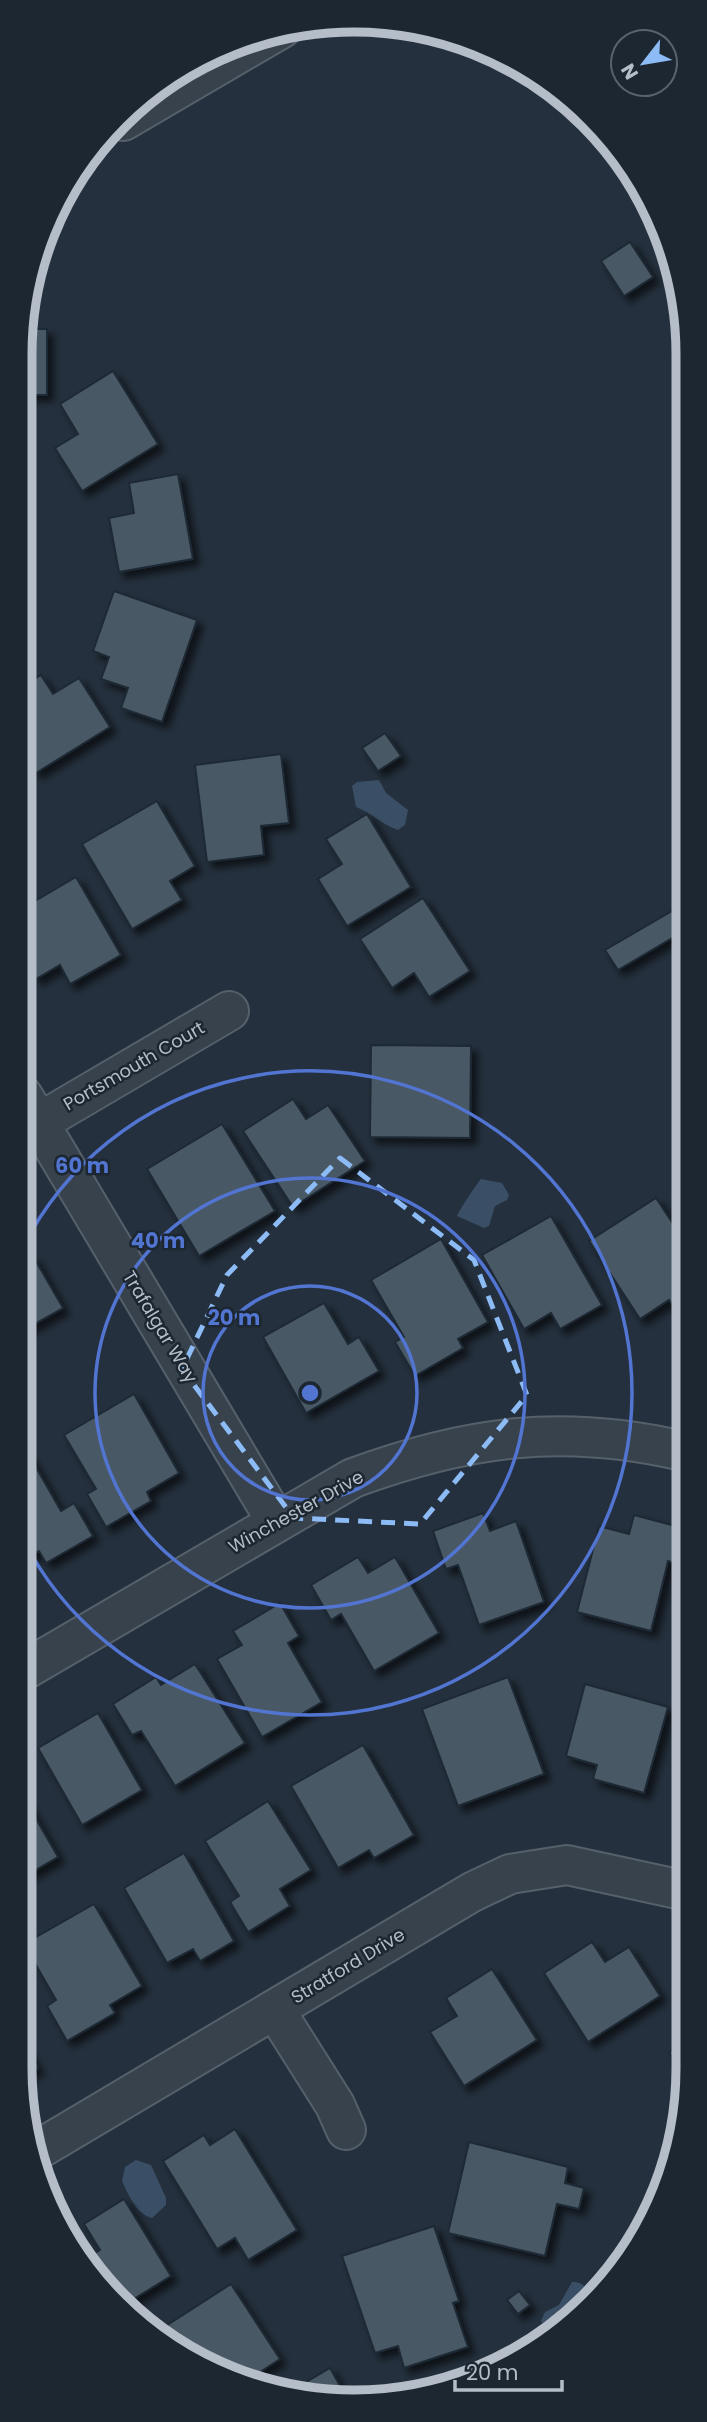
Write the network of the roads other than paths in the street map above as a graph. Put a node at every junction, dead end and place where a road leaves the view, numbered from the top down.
1 (240, 52) edge
2 (143, 109) edge
3 (229, 1011) dead end
4 (32, 1115) edge
5 (32, 1124) edge
6 (676, 1449) edge
7 (276, 1521) junction
8 (32, 1665) edge
9 (676, 1889) edge
10 (275, 2010) junction
11 (346, 2130) dead end
12 (41, 2148) edge

1 - 2 street
3 - 4 street, Portsmouth Court
5 - 7 street, Trafalgar Way
6 - 7 street, Winchester Drive
7 - 8 street, Winchester Drive
9 - 10 street, Stratford Drive
10 - 11 street
10 - 12 street, Stratford Drive

